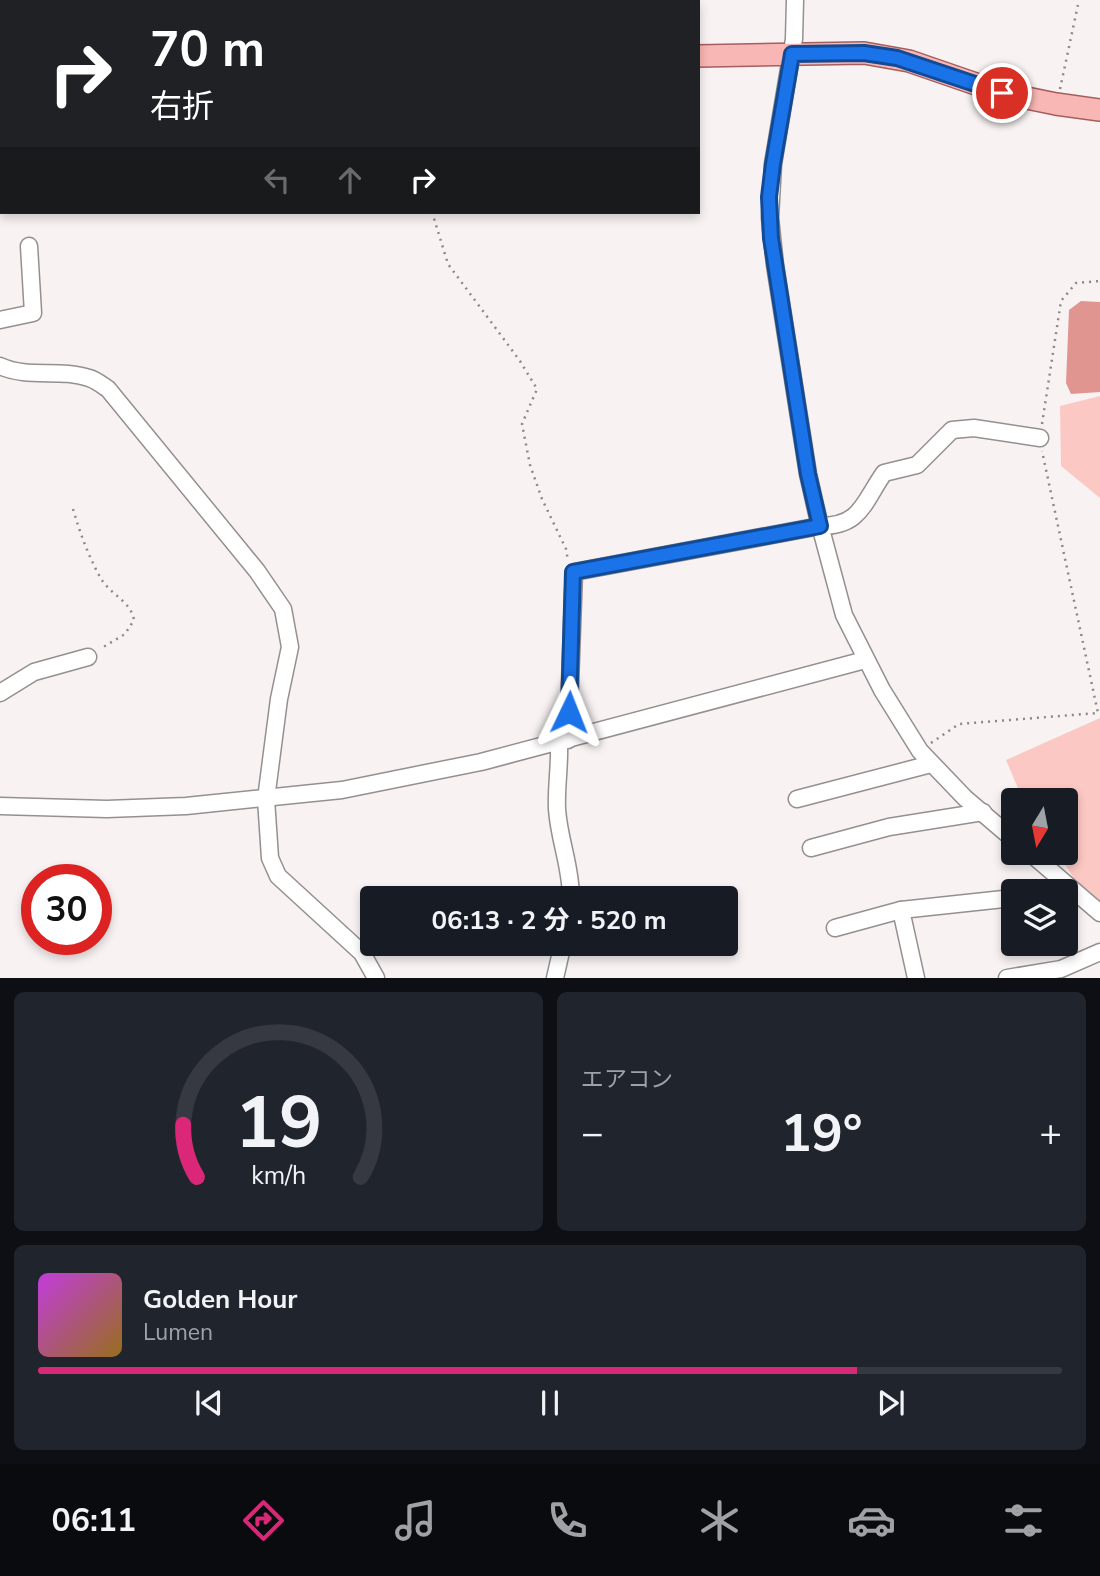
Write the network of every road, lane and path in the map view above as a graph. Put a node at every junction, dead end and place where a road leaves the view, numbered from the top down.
1 (795, 0) edge
2 (1079, 0) edge
3 (792, 54) junction
4 (700, 56) edge
5 (1056, 104) junction
6 (1100, 110) edge
7 (433, 214) edge
8 (29, 246) dead end
9 (1100, 281) edge
10 (0, 320) edge
11 (0, 366) edge
12 (1040, 438) junction
13 (73, 509) dead end
14 (820, 526) junction
15 (573, 572) junction
16 (88, 657) joint
17 (865, 660) junction
18 (0, 693) edge
19 (564, 741) junction
20 (920, 751) junction
21 (931, 764) junction
22 (266, 799) junction
23 (797, 799) dead end
24 (0, 806) edge
25 (983, 812) junction
26 (1001, 828) edge
27 (811, 848) dead end
28 (1042, 865) edge
29 (1057, 879) edge
30 (572, 886) edge
31 (1078, 897) edge
32 (1001, 899) edge
33 (901, 910) junction
34 (1100, 913) edge
35 (835, 928) dead end
36 (1100, 952) edge
37 (560, 956) edge
38 (376, 978) edge
39 (555, 978) edge
40 (916, 978) edge
41 (1007, 978) edge

1 - 3 street
2 - 5 path
3 - 4 main road
3 - 5 main road
3 - 14 street
5 - 6 main road
7 - 15 path
8 - 10 street
9 - 12 path
11 - 22 street
12 - 14 street
12 - 20 path
13 - 16 path
14 - 15 street
14 - 17 street
15 - 19 street
16 - 18 street
17 - 19 street
17 - 20 street
19 - 22 street
19 - 30 street
20 - 21 street
21 - 23 street
21 - 25 street
22 - 24 street
22 - 38 street
25 - 26 street
25 - 27 street
28 - 29 street
31 - 34 street
32 - 33 street
33 - 35 street
33 - 40 street
36 - 41 street
37 - 39 street

